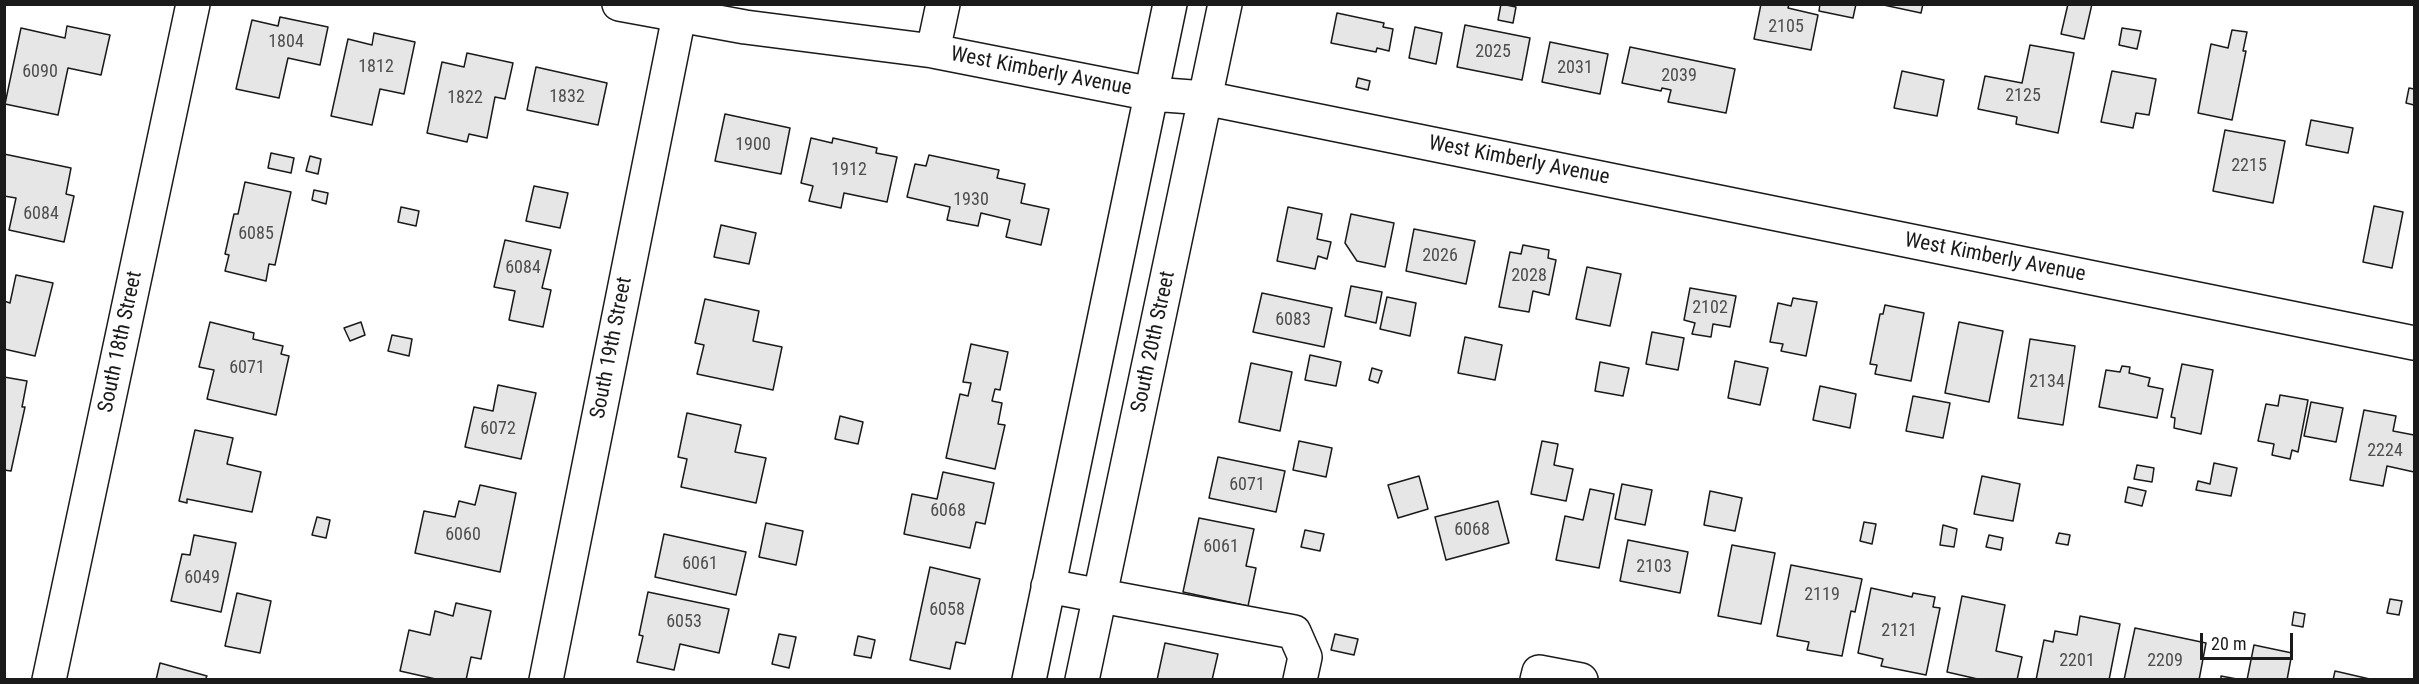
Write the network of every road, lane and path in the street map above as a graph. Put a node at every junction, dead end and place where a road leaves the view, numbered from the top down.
1 (193, 4) edge
2 (619, 4) edge
3 (943, 4) edge
4 (1170, 4) edge
5 (1225, 4) edge
6 (679, 16) junction
7 (933, 51) junction
8 (1152, 94) junction
9 (1205, 98) junction
10 (2415, 343) edge
11 (1048, 586) junction
12 (1100, 597) junction
13 (1538, 676) edge
14 (49, 680) edge
15 (546, 680) edge
16 (1029, 680) edge
17 (1083, 680) edge
18 (1300, 680) edge
19 (1581, 680) edge

1 - 14 street, South 18th Street
2 - 6 street, West Kimberly Avenue
3 - 7 street
4 - 8 street
5 - 9 street, South 20th Street
6 - 7 street, West Kimberly Avenue
6 - 15 street, South 19th Street
7 - 8 street, West Kimberly Avenue
8 - 9 street, West Kimberly Avenue
8 - 11 street
9 - 10 street, West Kimberly Avenue
9 - 12 street, South 20th Street
11 - 12 street
11 - 16 street
12 - 17 street, South 20th Street
12 - 18 street
13 - 19 street

